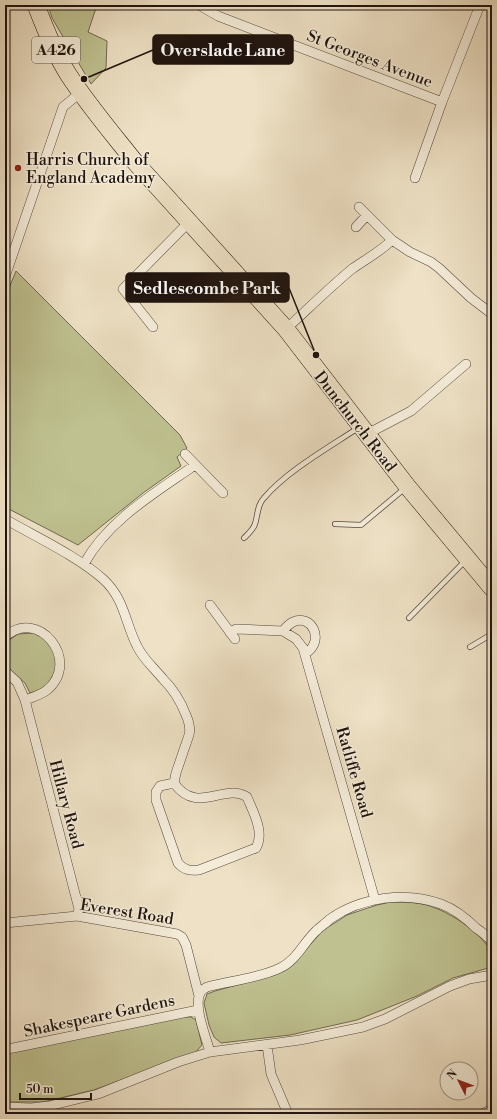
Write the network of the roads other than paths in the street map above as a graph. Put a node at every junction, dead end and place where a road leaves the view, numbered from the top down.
1 (36, 5) edge
2 (199, 5) edge
3 (480, 5) edge
4 (81, 92) junction
5 (442, 102) junction
6 (415, 178) dead end
7 (359, 207) dead end
8 (367, 215) junction
9 (189, 222) junction
10 (356, 227) dead end
11 (392, 240) junction
12 (7, 267) edge
13 (5, 277) edge
14 (492, 314) edge
15 (154, 327) dead end
16 (286, 329) junction
17 (466, 364) dead end
18 (364, 430) junction
19 (185, 454) dead end
20 (195, 465) junction
21 (407, 486) junction
22 (222, 493) dead end
23 (5, 519) edge
24 (335, 524) dead end
25 (244, 538) dead end
26 (468, 558) junction
27 (84, 564) junction
28 (492, 588) edge
29 (210, 605) dead end
30 (409, 618) dead end
31 (283, 631) junction
32 (492, 634) edge
33 (5, 637) edge
34 (470, 647) dead end
35 (306, 653) junction
36 (5, 671) edge
37 (25, 700) junction
38 (174, 783) junction
39 (375, 900) junction
40 (77, 916) junction
41 (5, 923) edge
42 (492, 942) edge
43 (492, 975) edge
44 (199, 996) junction
45 (198, 1010) junction
46 (267, 1045) junction
47 (5, 1049) edge
48 (210, 1052) junction
49 (5, 1107) edge
50 (492, 1109) edge
51 (31, 1111) edge
52 (288, 1114) edge
53 (482, 1114) edge

1 - 4 highway, Dunchurch Road / A426
2 - 5 street, St Georges Avenue
3 - 5 street
4 - 9 highway, Dunchurch Road / A426
4 - 12 street
5 - 6 street
7 - 8 street
8 - 10 street
8 - 11 street
9 - 15 street
9 - 16 highway, Dunchurch Road / A426
11 - 14 street
11 - 16 street
12 - 13 street
16 - 18 highway, Dunchurch Road / A426
17 - 18 street
18 - 21 highway, Dunchurch Road / A426
18 - 25 lane
19 - 20 street
20 - 22 street
20 - 27 street
21 - 24 lane
21 - 26 highway, Dunchurch Road / A426
23 - 27 street
26 - 28 highway, Dunchurch Road / A426
26 - 30 lane
27 - 38 street
29 - 31 street
31 - 35 street, Ratliffe Road
31 - 35 street
32 - 34 lane
33 - 37 street
35 - 39 street, Ratliffe Road
36 - 37 street, Hillary Road
37 - 40 street, Hillary Road
38 - 38 street
39 - 42 street
39 - 44 street
40 - 41 street, Everest Road
40 - 44 street, Everest Road
43 - 46 street
44 - 45 street, Shakespeare Gardens
45 - 47 street, Shakespeare Gardens
45 - 48 street, Shakespeare Gardens
46 - 48 street
46 - 52 street
48 - 51 street
49 - 51 street
50 - 53 street

